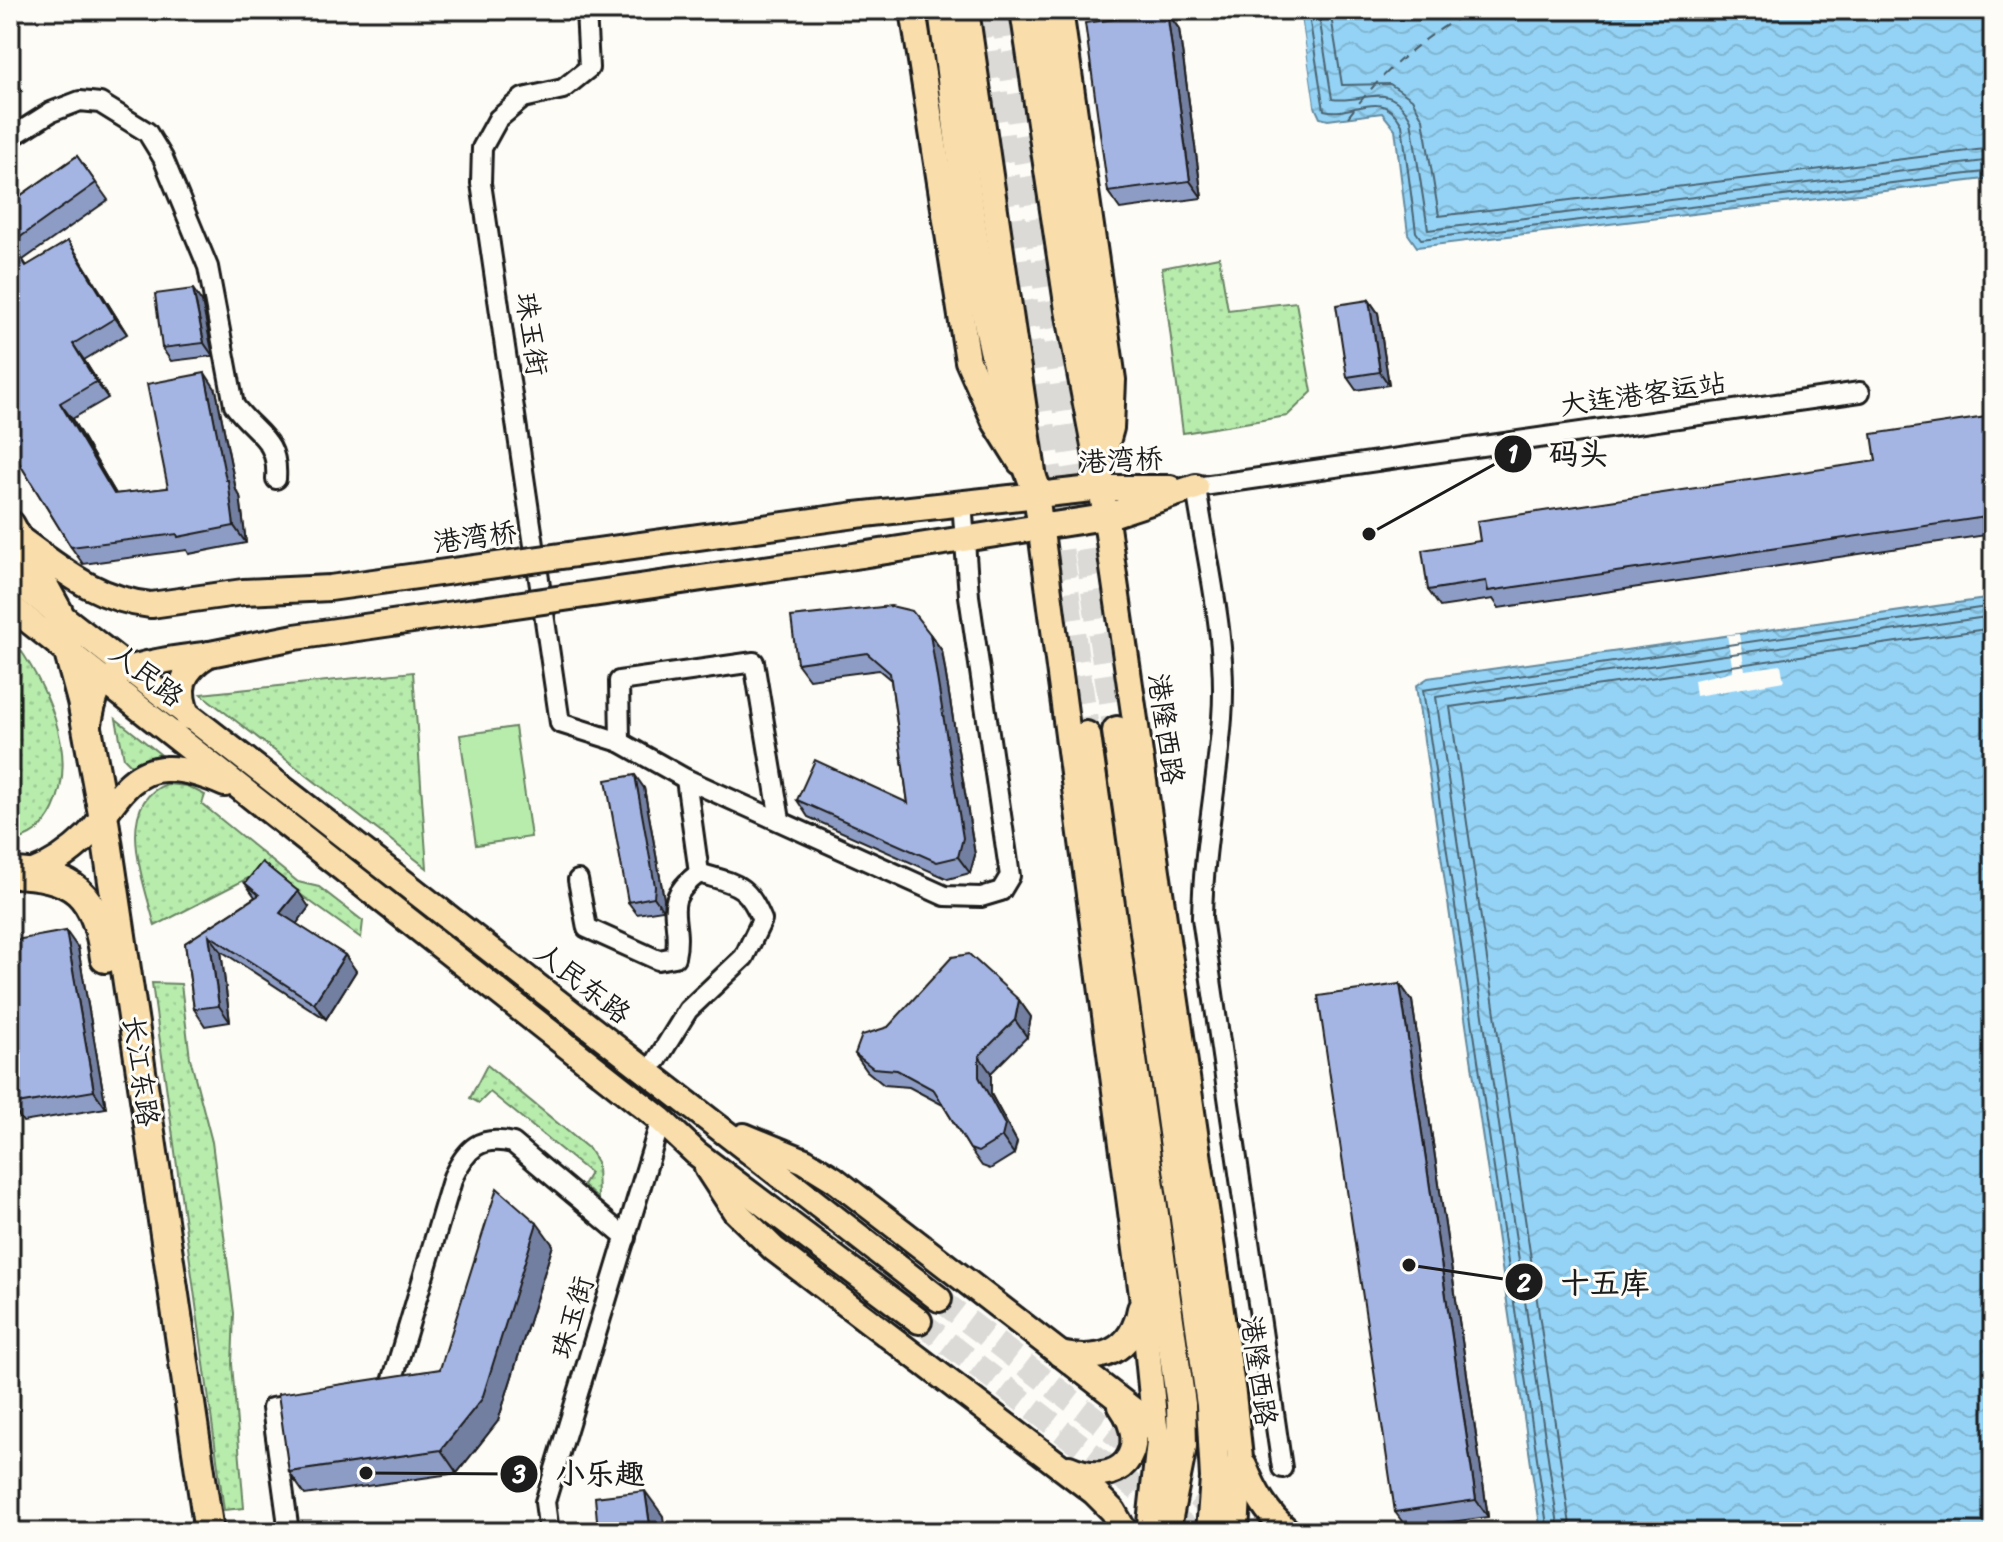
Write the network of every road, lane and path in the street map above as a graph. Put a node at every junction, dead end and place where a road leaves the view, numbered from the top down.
1 (586, 10) edge
2 (913, 10) edge
3 (943, 10) edge
4 (966, 10) edge
5 (1023, 10) edge
6 (1042, 10) edge
7 (1060, 10) edge
8 (10, 138) edge
9 (1860, 392) dead end
10 (276, 479) dead end
11 (1100, 480) junction
12 (1196, 487) junction
13 (1035, 491) junction
14 (962, 501) junction
15 (1105, 517) junction
16 (1040, 525) junction
17 (14, 531) edge
18 (967, 539) junction
19 (10, 576) edge
20 (10, 606) edge
21 (58, 612) junction
22 (70, 653) junction
23 (210, 654) junction
24 (129, 670) junction
25 (106, 681) junction
26 (188, 717) junction
27 (88, 731) junction
28 (1117, 731) tunnel mouth
29 (1086, 736) tunnel mouth
30 (620, 742) junction
31 (686, 779) junction
32 (246, 791) junction
33 (103, 814) junction
34 (780, 820) junction
35 (20, 873) edge
36 (699, 873) junction
37 (578, 880) dead end
38 (657, 1060) dead end
39 (661, 1120) junction
40 (724, 1129) junction
41 (696, 1153) junction
42 (626, 1238) junction
43 (1142, 1295) junction
44 (939, 1299) tunnel mouth
45 (919, 1321) tunnel mouth
46 (1058, 1354) junction
47 (1233, 1394) junction
48 (360, 1396) edge
49 (1115, 1398) junction
50 (316, 1402) edge
51 (1155, 1427) junction
52 (1214, 1444) junction
53 (1049, 1458) junction
54 (1240, 1458) junction
55 (1282, 1468) dead end
56 (191, 1532) edge
57 (209, 1532) edge
58 (289, 1532) edge
59 (549, 1532) edge
60 (1125, 1532) edge
61 (1149, 1532) edge
62 (1165, 1532) edge
63 (1211, 1532) edge
64 (1236, 1532) edge
65 (1289, 1532) edge

1 - 30 street, 珠玉街
2 - 13 main road
3 - 13 highway
4 - 13 main road
5 - 11 main road, 港隆西路
6 - 11 highway
7 - 11 main road
8 - 10 street
9 - 12 street, 大连港客运站
11 - 12 main road, 港湾桥
11 - 13 main road, 港湾桥
11 - 15 main road, 港隆西路
12 - 15 main road, 港湾桥
12 - 55 street
13 - 14 main road, 港湾桥
13 - 16 main road
14 - 17 main road, 港湾桥, bridge
14 - 18 street
15 - 16 main road, 港湾桥
15 - 47 main road, 港隆西路
16 - 18 main road, 港湾桥
16 - 43 main road
17 - 21 highway, 长江东路
18 - 23 main road, 港湾桥, bridge
18 - 34 street
19 - 21 main road, 人民路
20 - 22 main road, 人民路
21 - 22 highway, 长江东路
21 - 24 main road, 人民路
22 - 25 main road, 人民路
22 - 27 highway, 长江东路
23 - 24 main road, 港湾桥
23 - 26 main road
24 - 25 main road, 港湾桥
24 - 26 main road, 人民路
25 - 27 main road
25 - 32 main road, 人民路
26 - 40 main road, 人民东路
27 - 33 highway, 长江东路
28 - 52 highway
29 - 62 highway
30 - 31 street
30 - 34 street
31 - 34 street
31 - 36 street
32 - 33 main road
32 - 39 main road, 人民东路
33 - 35 main road
33 - 57 highway, 长江东路
35 - 56 highway, 长江东路
36 - 37 street
36 - 38 street
39 - 41 main road, 人民东路
39 - 42 street, 珠玉街
40 - 44 main road, 人民东路
40 - 46 main road
41 - 45 main road, 人民东路
41 - 53 main road
42 - 48 street
42 - 59 street, 珠玉街
43 - 46 main road
43 - 51 main road
46 - 49 main road
47 - 52 main road
47 - 54 main road, 港隆西路
49 - 51 main road
49 - 53 main road
50 - 58 street
51 - 61 main road
52 - 63 highway
53 - 60 main road
54 - 64 main road
54 - 65 main road

